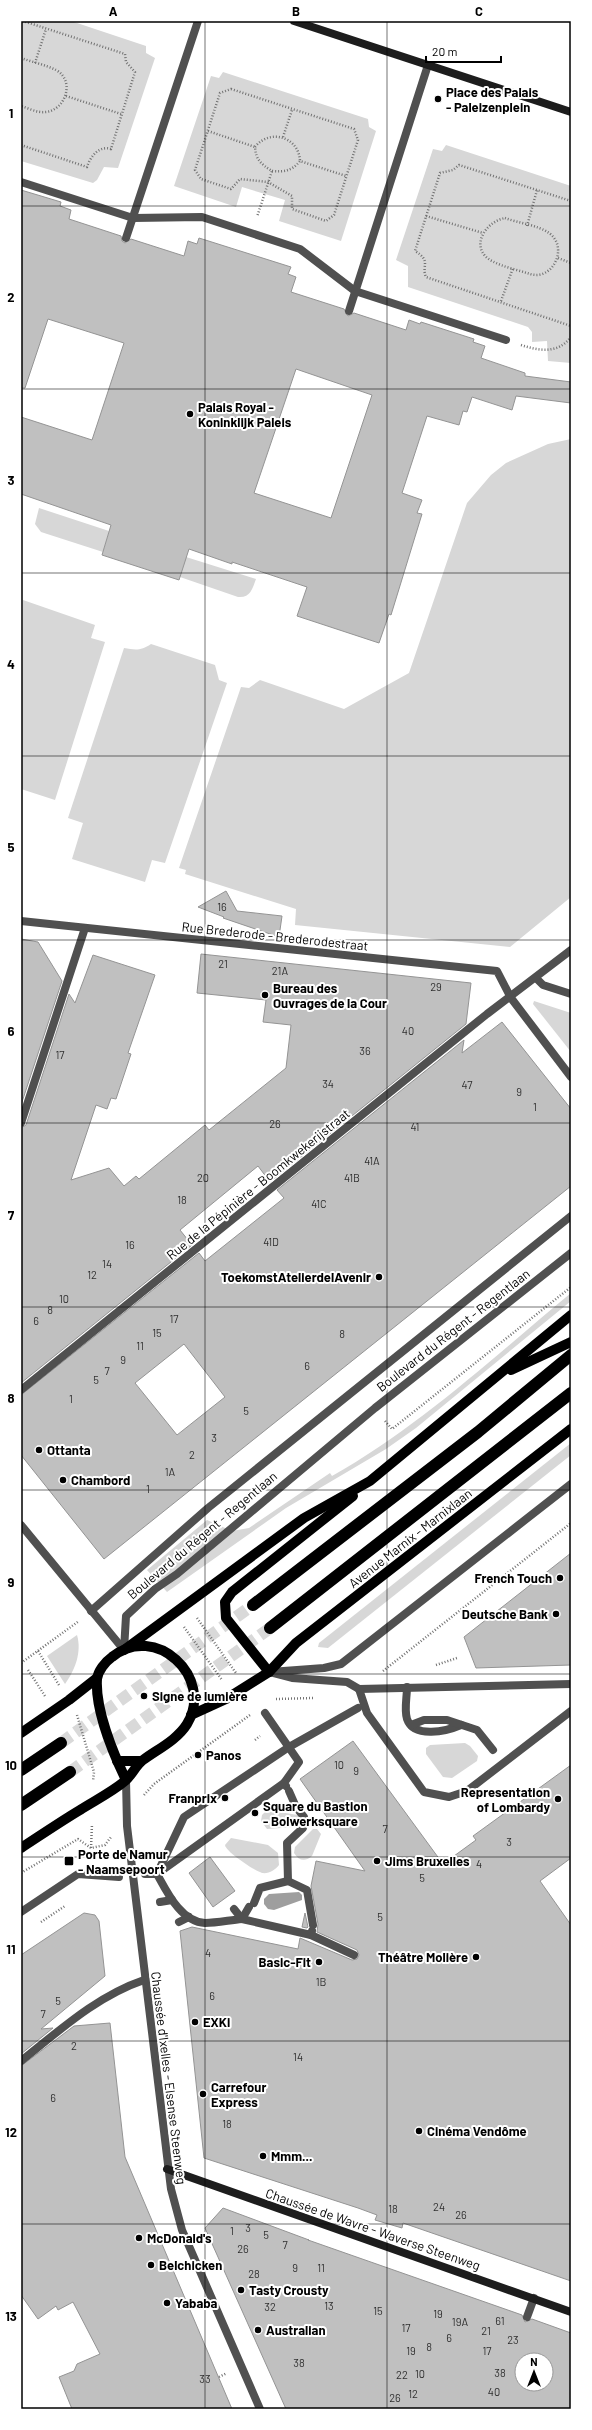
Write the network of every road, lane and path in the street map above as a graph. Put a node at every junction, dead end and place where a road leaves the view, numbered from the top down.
1 (24, 21) edge
2 (198, 21) edge
3 (294, 21) edge
4 (46, 29) junction
5 (21, 58) edge
6 (35, 63) junction
7 (428, 65) junction
8 (66, 96) junction
9 (21, 106) edge
10 (292, 110) junction
11 (571, 112) edge
12 (121, 114) junction
13 (208, 131) junction
14 (283, 138) junction
15 (21, 145) edge
16 (255, 147) junction
17 (300, 161) junction
18 (272, 171) junction
19 (346, 176) junction
20 (21, 182) edge
21 (268, 182) junction
22 (537, 190) junction
23 (571, 201) edge
24 (258, 214) dead end
25 (426, 216) junction
26 (133, 218) junction
27 (527, 226) junction
28 (482, 233) junction
29 (126, 238) dead end
30 (558, 258) junction
31 (571, 263) edge
32 (513, 268) junction
33 (355, 291) junction
34 (501, 301) junction
35 (349, 311) dead end
36 (571, 326) edge
37 (571, 337) edge
38 (506, 340) dead end
39 (529, 348) dead end
40 (21, 921) edge
41 (85, 928) junction
42 (571, 950) edge
43 (536, 978) junction
44 (571, 994) edge
45 (511, 998) junction
46 (571, 1077) edge
47 (21, 1123) edge
48 (571, 1216) edge
49 (571, 1253) edge
50 (571, 1287) edge
51 (571, 1315) edge
52 (571, 1342) edge
53 (571, 1355) edge
54 (498, 1376) junction
55 (21, 1390) edge
56 (571, 1393) edge
57 (384, 1420) dead end
58 (571, 1423) edge
59 (571, 1429) edge
60 (557, 1440) junction
61 (370, 1481) junction
62 (571, 1484) edge
63 (571, 1523) edge
64 (21, 1525) edge
65 (253, 1605) tunnel mouth
66 (91, 1611) junction
67 (174, 1614) junction
68 (196, 1618) dead end
69 (270, 1628) tunnel mouth
70 (124, 1650) junction
71 (457, 1658) dead end
72 (21, 1663) edge
73 (436, 1665) dead end
74 (28, 1670) dead end
75 (269, 1672) junction
76 (97, 1678) junction
77 (241, 1679) dead end
78 (571, 1684) edge
79 (407, 1687) junction
80 (359, 1689) junction
81 (233, 1695) junction
82 (46, 1698) dead end
83 (322, 1698) dead end
84 (270, 1702) dead end
85 (358, 1708) dead end
86 (571, 1711) edge
87 (254, 1712) dead end
88 (265, 1713) dead end
89 (192, 1715) junction
90 (248, 1716) junction
91 (21, 1733) edge
92 (260, 1736) dead end
93 (255, 1740) dead end
94 (61, 1743) tunnel mouth
95 (289, 1747) junction
96 (493, 1750) dead end
97 (117, 1761) junction
98 (141, 1761) junction
99 (21, 1770) edge
100 (70, 1772) tunnel mouth
101 (126, 1780) junction
102 (286, 1787) junction
103 (21, 1805) edge
104 (126, 1814) junction
105 (21, 1848) edge
106 (91, 1848) dead end
107 (21, 1873) edge
108 (145, 1874) dead end
109 (157, 1874) junction
110 (119, 1876) dead end
111 (288, 1881) junction
112 (172, 1900) junction
113 (160, 1902) dead end
114 (65, 1906) dead end
115 (234, 1909) dead end
116 (21, 1912) edge
117 (189, 1917) junction
118 (242, 1919) junction
119 (42, 1922) dead end
120 (179, 1922) dead end
121 (312, 1930) junction
122 (354, 1955) dead end
123 (144, 1980) junction
124 (21, 2061) edge
125 (167, 2169) junction
126 (534, 2298) junction
127 (571, 2312) edge
128 (527, 2317) dead end
129 (260, 2409) edge

1 - 4 path
2 - 26 street
3 - 7 street
4 - 6 path
4 - 12 path
5 - 6 path
6 - 8 path
7 - 11 street
7 - 33 street
8 - 9 path
8 - 12 path
10 - 13 path
10 - 14 path
10 - 19 path
12 - 15 path
13 - 16 path
13 - 21 path
14 - 16 path
14 - 17 path
16 - 18 path
17 - 18 path
17 - 19 path
18 - 21 path
19 - 21 path
20 - 26 street
21 - 24 path
22 - 23 path
22 - 25 path
22 - 27 path
25 - 28 path
25 - 34 path
26 - 29 street
26 - 33 street
27 - 28 path
27 - 30 path
28 - 32 path
30 - 31 path
30 - 32 path
32 - 34 path
33 - 35 street
33 - 38 street
34 - 36 path
37 - 39 path
40 - 41 street, Rue Brederode - Brederodestraat
41 - 45 street, Rue Brederode - Brederodestraat
41 - 47 street
42 - 43 street, Rue de la Pépinière - Boomkwekerijstraat
43 - 44 street
43 - 45 street, Rue de la Pépinière - Boomkwekerijstraat
45 - 46 street
45 - 55 street, Rue de la Pépinière - Boomkwekerijstraat
48 - 66 street, Boulevard du Régent - Regentlaan
49 - 70 street, Boulevard du Régent - Regentlaan
50 - 57 path
51 - 54 main road
52 - 54 main road
53 - 65 highway
54 - 61 main road
56 - 69 highway
58 - 60 main road
59 - 60 main road, Avenue Marnix - Marnixlaan
60 - 75 main road, Avenue Marnix - Marnixlaan
61 - 67 main road
61 - 75 main road
62 - 75 street, Avenue Marnix - Marnixlaan
63 - 80 path
64 - 66 street
66 - 70 street
66 - 72 path
67 - 70 main road
67 - 81 path
68 - 77 path
70 - 76 main road
70 - 89 main road
71 - 73 path
74 - 82 path
75 - 80 street
75 - 81 main road, Avenue Marnix - Marnixlaan
76 - 91 main road
76 - 97 main road
78 - 79 street
79 - 80 street
79 - 96 street
80 - 86 street
81 - 89 main road, Avenue Marnix - Marnixlaan
81 - 90 path
83 - 84 path
85 - 95 street
87 - 90 path
88 - 95 street
89 - 98 main road
90 - 104 path
92 - 93 path
94 - 99 highway
95 - 102 street
95 - 109 street
97 - 98 main road
97 - 101 main road
98 - 101 main road
100 - 103 highway
101 - 104 street, Chaussée d'Ixelles - Elsense Steenweg
101 - 105 main road
102 - 109 street
102 - 111 street
104 - 123 street, Chaussée d'Ixelles - Elsense Steenweg
106 - 107 path
108 - 109 street
109 - 112 street
110 - 116 street
111 - 118 street
111 - 121 street
112 - 113 street
112 - 117 street
114 - 119 path
115 - 118 street
117 - 118 street
117 - 120 street
118 - 121 street
121 - 122 street
123 - 124 street
123 - 125 street, Chaussée d'Ixelles - Elsense Steenweg
125 - 126 street, Chaussée de Wavre - Waverse Steenweg
125 - 129 street, Chaussée d'Ixelles - Elsense Steenweg
126 - 127 street, Chaussée de Wavre - Waverse Steenweg
126 - 128 street

